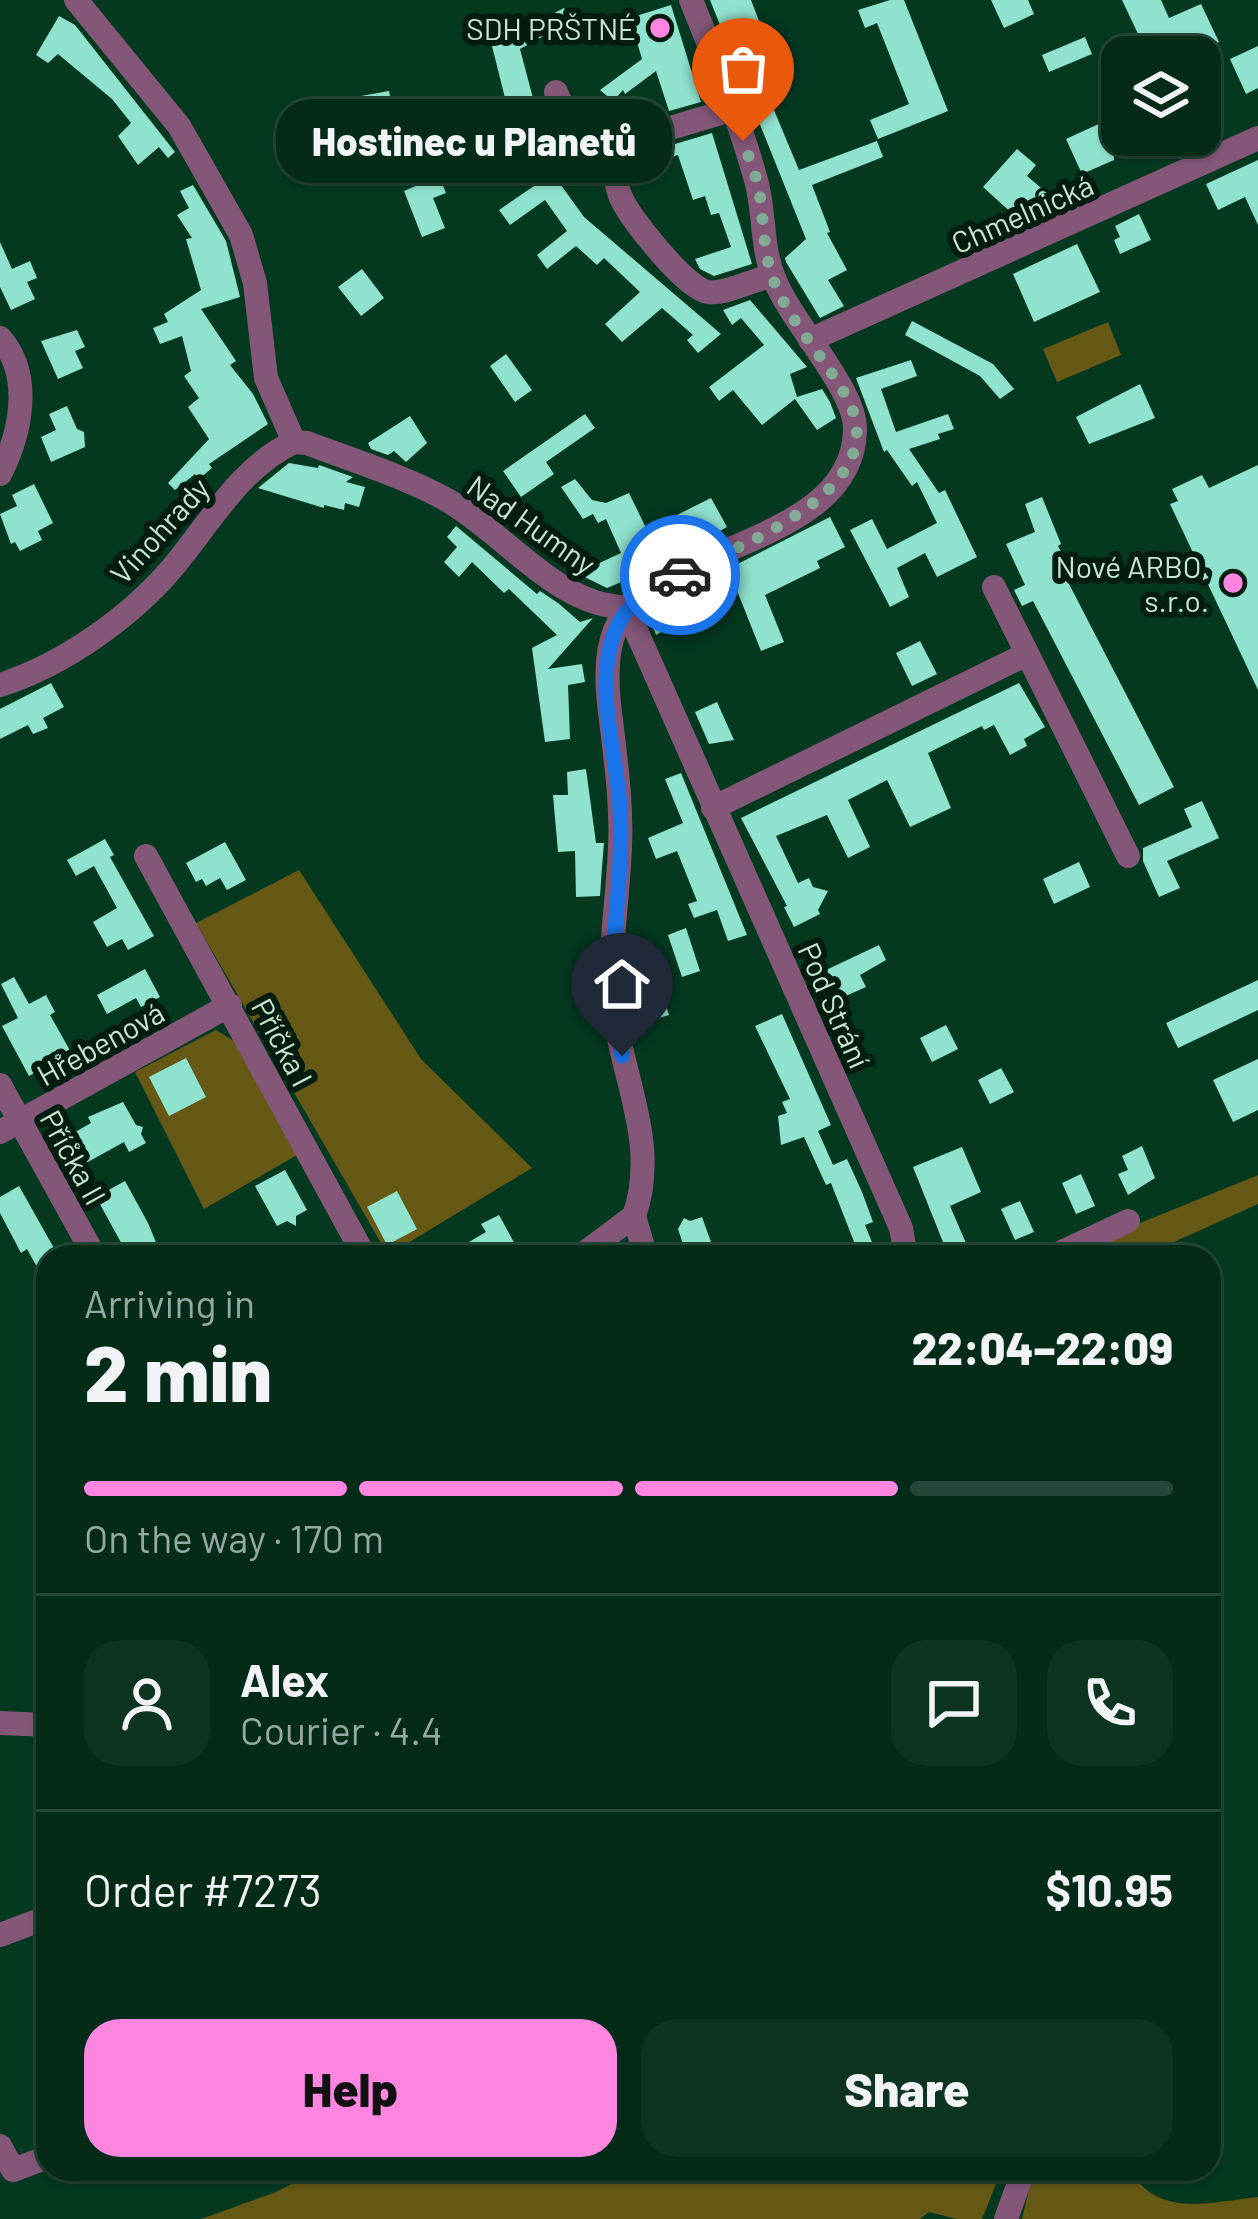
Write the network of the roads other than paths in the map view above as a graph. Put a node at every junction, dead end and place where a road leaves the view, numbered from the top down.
1 (76, 0) edge
2 (691, 0) edge
3 (556, 92) dead end
4 (734, 110) junction
5 (1258, 138) edge
6 (614, 145) junction
7 (772, 275) junction
8 (0, 338) edge
9 (810, 340) junction
10 (294, 442) junction
11 (0, 474) edge
12 (994, 587) dead end
13 (629, 607) junction
14 (1027, 654) junction
15 (0, 685) edge
16 (713, 808) junction
17 (146, 856) dead end
18 (1128, 856) dead end
19 (230, 1006) junction
20 (0, 1085) edge
21 (10, 1127) edge
22 (634, 1216) junction
23 (1128, 1221) dead end
24 (86, 1245) edge
25 (359, 1245) edge
26 (595, 1245) edge
27 (642, 1245) edge
28 (904, 1245) edge
29 (1092, 1245) edge
30 (0, 1723) edge
31 (36, 1724) edge
32 (36, 1922) edge
33 (0, 1935) edge
34 (0, 2146) edge
35 (36, 2161) edge
36 (1020, 2181) edge
37 (1006, 2219) edge

1 - 10 street
2 - 4 street
3 - 6 street
4 - 6 street
4 - 7 street
5 - 9 street, Chmelnická
6 - 7 street
7 - 9 street
8 - 11 street
9 - 13 street
10 - 13 street, Nad Humny
10 - 15 street, Vinohrady
12 - 14 street
13 - 16 street, Pod Strání
13 - 22 street
14 - 16 street
14 - 18 street
16 - 28 street, Pod Strání
17 - 19 street, Příčka I
19 - 21 street, Hřebenová
19 - 25 street, Příčka I
20 - 21 street, Příčka II
21 - 24 street, Příčka II
22 - 26 street
22 - 27 street
23 - 29 street
30 - 31 street
32 - 33 street
34 - 35 street
36 - 37 street

